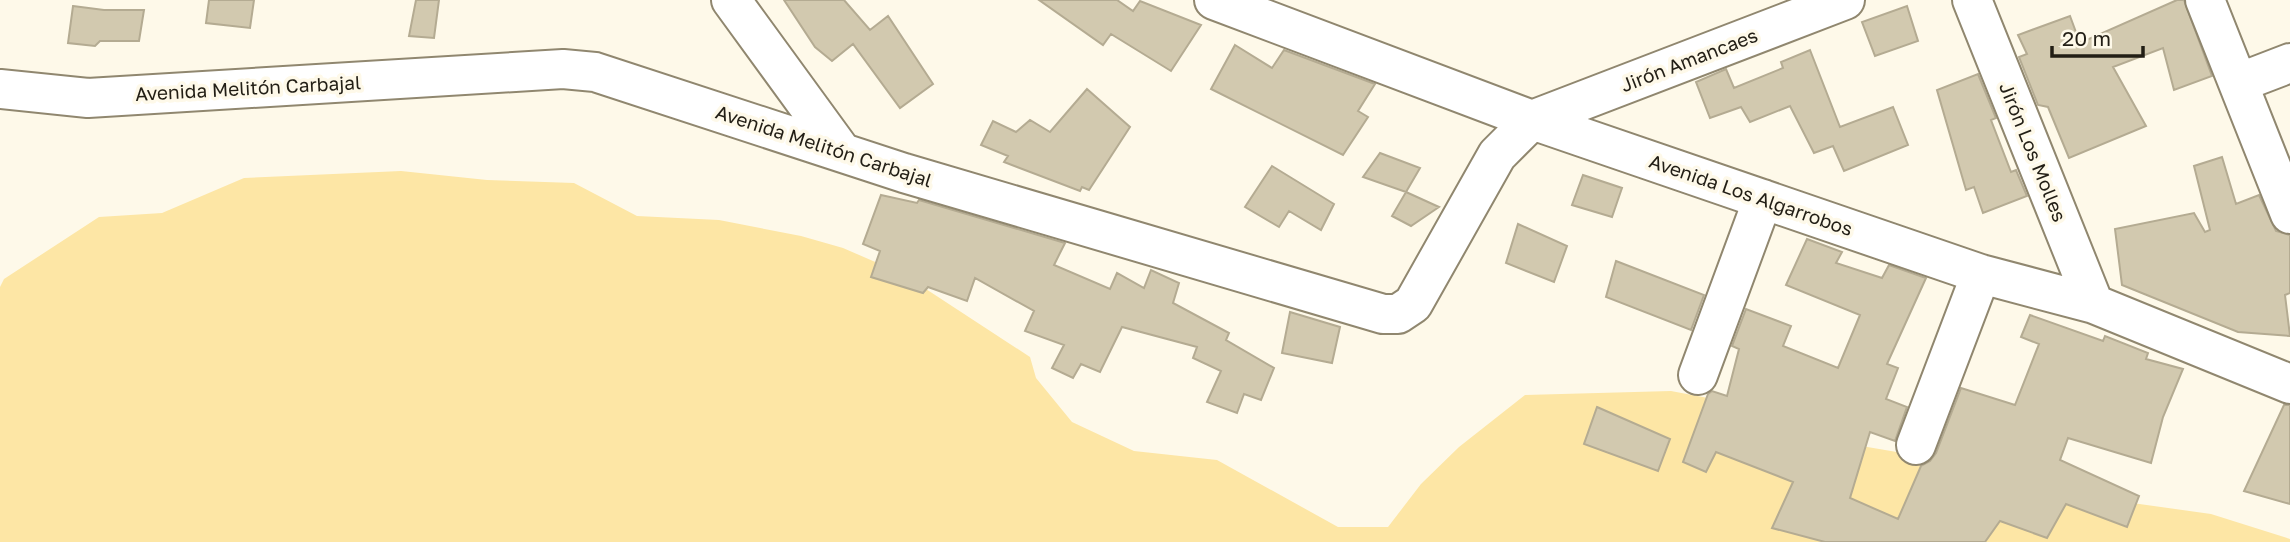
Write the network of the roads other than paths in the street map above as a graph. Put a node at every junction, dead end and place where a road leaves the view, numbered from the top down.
1 (731, 0) edge
2 (1214, 0) edge
3 (1845, 0) edge
4 (1972, 0) edge
5 (2205, 0) edge
6 (2290, 63) edge
7 (2238, 83) junction
8 (0, 89) edge
9 (1532, 120) junction
10 (841, 151) junction
11 (1763, 199) junction
12 (2290, 214) edge
13 (1981, 274) junction
14 (2094, 304) junction
15 (1698, 375) dead end
16 (2290, 384) edge
17 (1916, 445) dead end

1 - 10 street
2 - 9 street, Avenida Los Algarrobos
3 - 9 street, Jirón Amancaes
4 - 14 street, Jirón Los Molles
5 - 7 street
6 - 7 street
7 - 12 street
8 - 10 street, Avenida Melitón Carbajal
9 - 10 street, Avenida Melitón Carbajal
9 - 11 street, Avenida Los Algarrobos
11 - 13 street, Avenida Los Algarrobos
11 - 15 street
13 - 14 street, Avenida Los Algarrobos
13 - 17 street
14 - 16 street, Avenida Los Algarrobos

